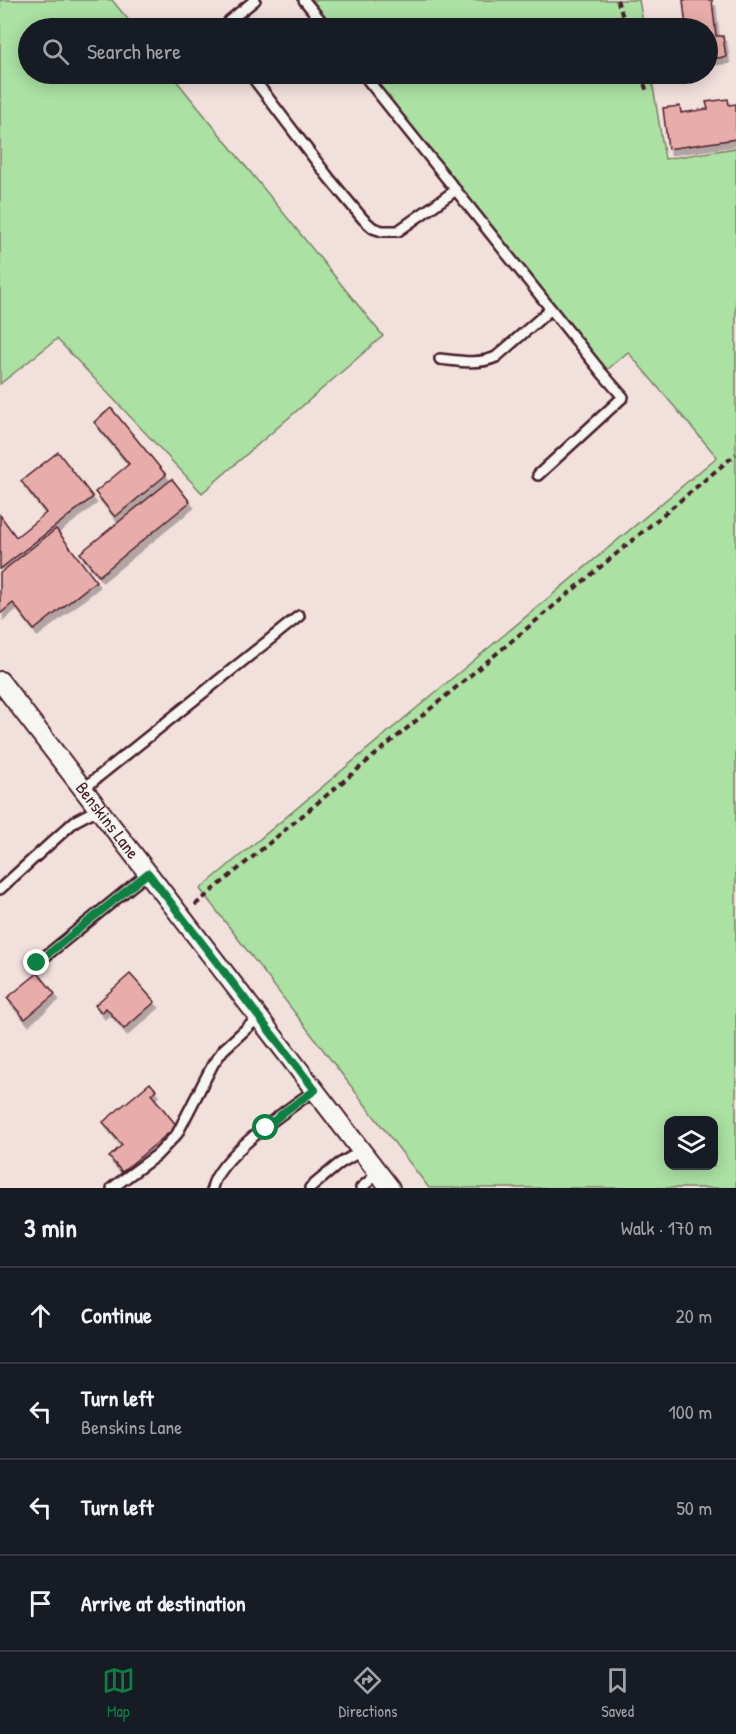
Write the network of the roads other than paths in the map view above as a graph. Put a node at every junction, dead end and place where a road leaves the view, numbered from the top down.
1 (255, 0) edge
2 (304, 0) edge
3 (233, 18) edge
4 (319, 18) edge
5 (258, 84) edge
6 (371, 84) edge
7 (456, 190) junction
8 (551, 309) junction
9 (440, 359) dead end
10 (538, 475) dead end
11 (299, 616) dead end
12 (0, 681) edge
13 (83, 789) junction
14 (99, 809) junction
15 (148, 873) junction
16 (0, 889) edge
17 (37, 963) dead end
18 (259, 1017) junction
19 (315, 1090) junction
20 (361, 1150) junction
21 (385, 1181) edge
22 (112, 1188) edge
23 (212, 1188) edge
24 (310, 1188) edge
25 (361, 1188) edge

1 - 3 lane
2 - 4 lane
5 - 7 lane
6 - 7 lane
7 - 8 lane
8 - 9 lane
8 - 10 lane
11 - 13 lane
12 - 13 street, Benskins Lane
13 - 14 street, Benskins Lane
14 - 15 street, Benskins Lane
14 - 16 lane
15 - 17 lane
15 - 18 street, Benskins Lane
18 - 19 street, Benskins Lane
18 - 22 lane
19 - 20 street, Benskins Lane
19 - 23 lane
20 - 21 street, Benskins Lane
20 - 24 lane
21 - 25 lane

